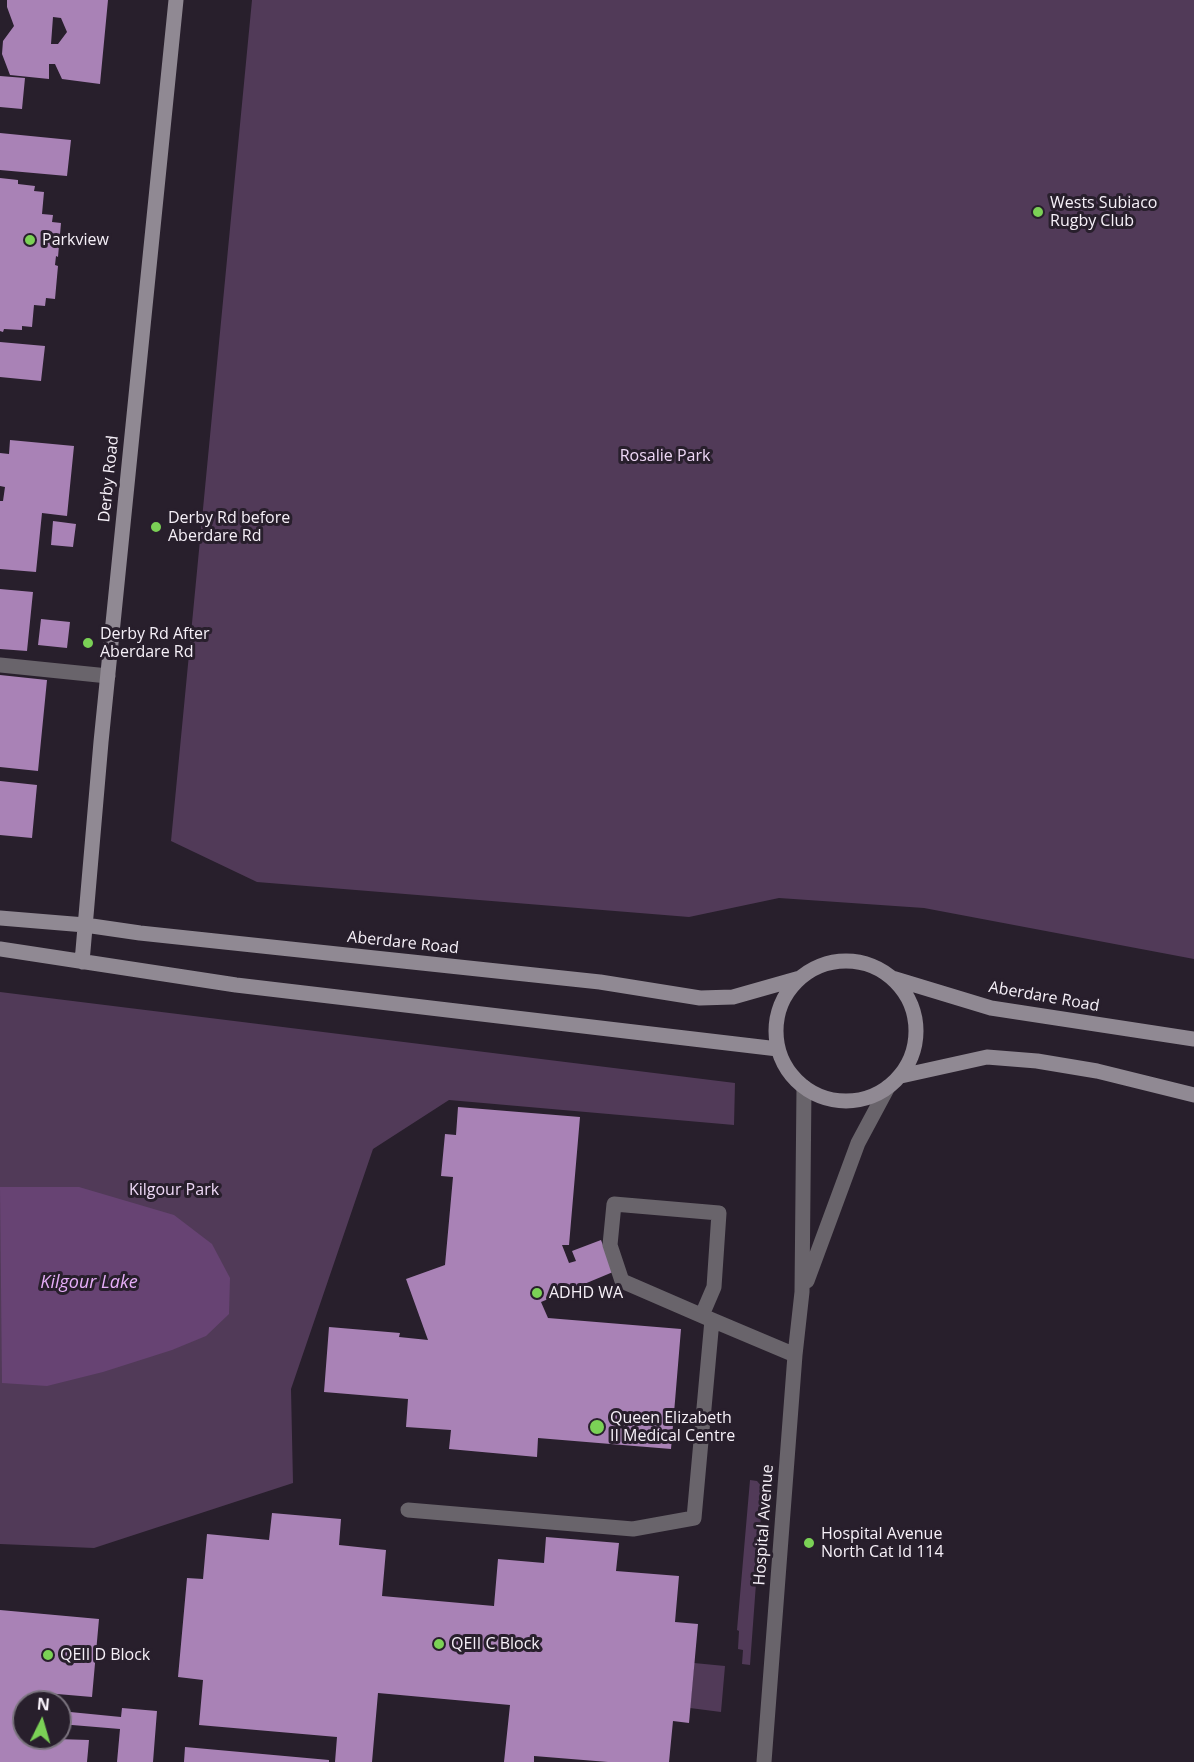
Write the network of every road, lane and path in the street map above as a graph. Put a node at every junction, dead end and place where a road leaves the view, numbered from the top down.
1 (176, 0) edge
2 (0, 664) edge
3 (108, 676) junction
4 (0, 918) edge
5 (84, 925) junction
6 (0, 949) edge
7 (82, 962) junction
8 (800, 978) junction
9 (892, 978) junction
10 (1194, 1039) edge
11 (778, 1048) junction
12 (901, 1076) junction
13 (804, 1087) junction
14 (888, 1087) junction
15 (1194, 1095) edge
16 (802, 1292) junction
17 (707, 1318) junction
18 (795, 1355) junction
19 (408, 1510) dead end
20 (764, 1762) edge

1 - 3 main road, Derby Road
2 - 3 lane
3 - 5 main road, Derby Road
4 - 5 main road, Aberdare Road
5 - 7 main road, Derby Road
5 - 8 main road, Aberdare Road
6 - 7 main road
7 - 11 main road
8 - 9 main road
8 - 11 main road
9 - 10 main road, Aberdare Road
9 - 12 main road
11 - 13 main road
12 - 14 main road
12 - 15 main road
13 - 14 main road
13 - 16 lane, Hospital Avenue
14 - 16 lane, Hospital Avenue
16 - 18 lane, Hospital Avenue
17 - 17 lane
17 - 18 lane
17 - 19 lane
18 - 20 lane, Hospital Avenue

